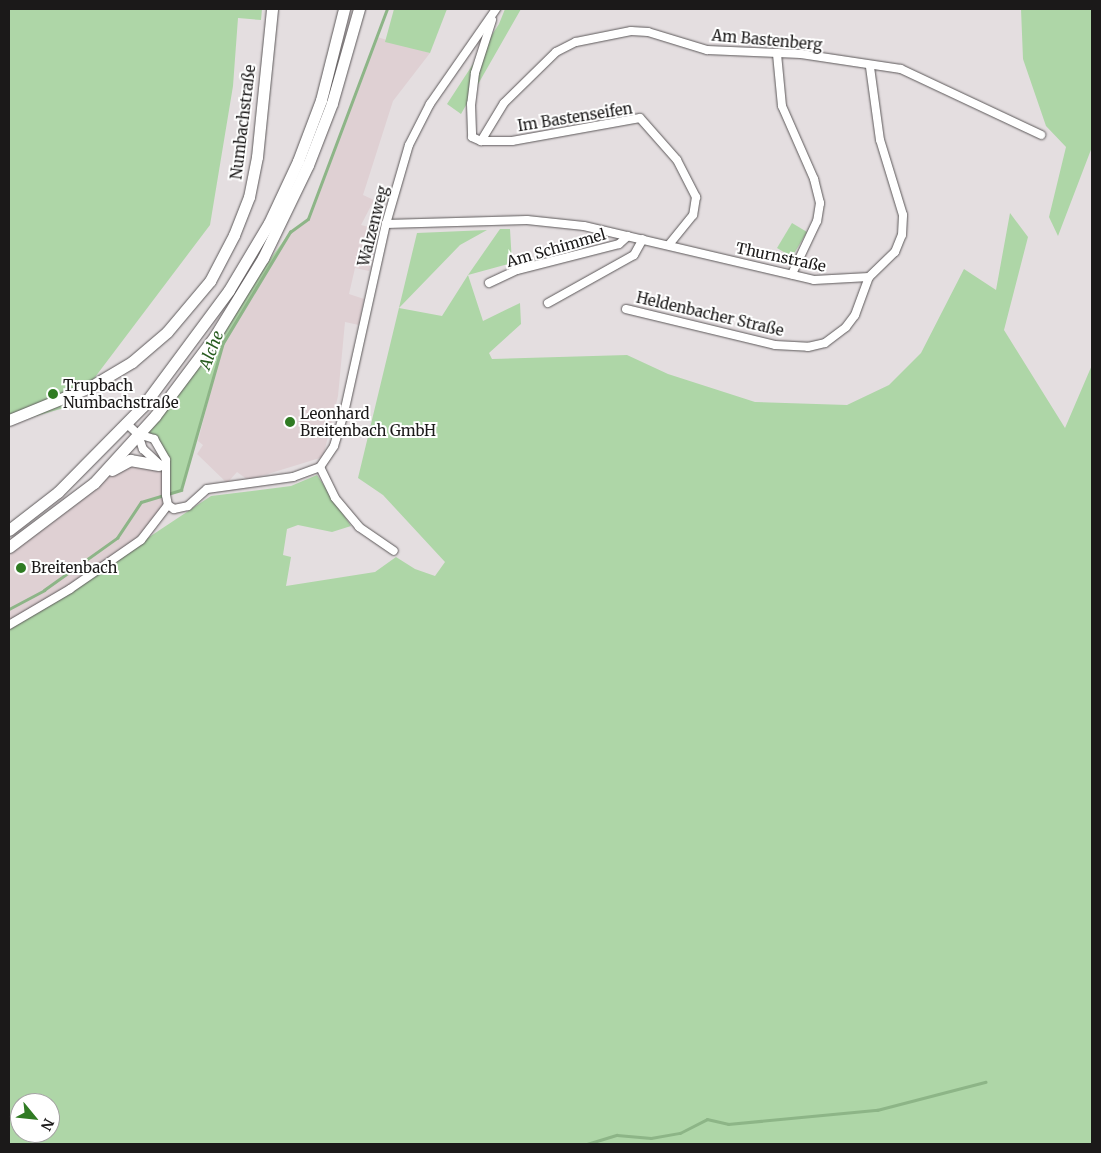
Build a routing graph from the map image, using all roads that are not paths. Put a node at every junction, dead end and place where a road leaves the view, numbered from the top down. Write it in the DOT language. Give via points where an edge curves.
graph roads {
  1 [pos="272,9"];
  2 [pos="344,9"];
  3 [pos="359,9"];
  4 [pos="495,11"];
  5 [pos="776,54"];
  6 [pos="870,67"];
  7 [pos="1041,135"];
  8 [pos="481,142"];
  9 [pos="386,224"];
  10 [pos="628,236"];
  11 [pos="643,239"];
  12 [pos="670,245"];
  13 [pos="792,274"];
  14 [pos="869,277"];
  15 [pos="489,283"];
  16 [pos="548,303"];
  17 [pos="626,309"];
  18 [pos="9,420"];
  19 [pos="126,424"];
  20 [pos="138,434"];
  21 [pos="162,466"];
  22 [pos="320,468"];
  23 [pos="94,483"];
  24 [pos="168,505"];
  25 [pos="9,530"];
  26 [pos="9,547"];
  27 [pos="394,551"];
  28 [pos="9,625"];
  1 -- 18 [label="main road, Numbachstraße" via="257,157 248,197 234,235 210,281 167,332 132,362 90,387"];
  2 -- 19 [label="main road" via="321,100 269,223 229,290"];
  3 -- 20 [label="main road" via="320,135 279,228 215,336"];
  4 -- 8 [label="street" via="475,73 471,104 470,130 472,137"];
  4 -- 9 [label="street, Walzenweg" via="415,129"];
  5 -- 6 [label="street, Am Bastenberg" via="801,54"];
  5 -- 8 [label="street, Am Bastenberg" via="707,50 648,32 631,31 576,42 556,52 513,93"];
  5 -- 13 [label="street" via="782,106 814,179 820,203 817,221"];
  6 -- 7 [label="street, Am Bastenberg" via="887,67 916,74"];
  6 -- 14 [label="street" via="880,140 903,215 902,235 895,252"];
  8 -- 12 [label="street, Im Bastenseifen" via="539,137 640,118 677,160 696,196 693,215"];
  9 -- 10 [label="street, Thurnstraße" via="527,220 584,226"];
  9 -- 22 [label="street, Walzenweg" via="344,413 334,446"];
  10 -- 11 [label="street, Thurnstraße"];
  10 -- 15 [label="street, Am Schimmel" via="619,244 517,270"];
  11 -- 12 [label="street, Thurnstraße"];
  11 -- 16 [label="street" via="634,255"];
  12 -- 13 [label="street, Thurnstraße"];
  13 -- 14 [label="street, Thurnstraße" via="833,282"];
  14 -- 17 [label="street, Heldenbacher Straße" via="855,316 846,328 831,340 808,346 775,345"];
  19 -- 20 [label="street"];
  19 -- 25 [label="main road" via="58,492"];
  20 -- 21 [label="street" via="140,444"];
  20 -- 21 [label="street" via="154,439 166,460"];
  20 -- 23 [label="main road"];
  21 -- 23 [label="main road" via="130,460"];
  21 -- 24 [label="street"];
  22 -- 24 [label="street" via="293,477 207,489 180,509"];
  22 -- 27 [label="street" via="335,498 359,528"];
  23 -- 26 [label="main road"];
  24 -- 28 [label="street" via="141,540"];
}
